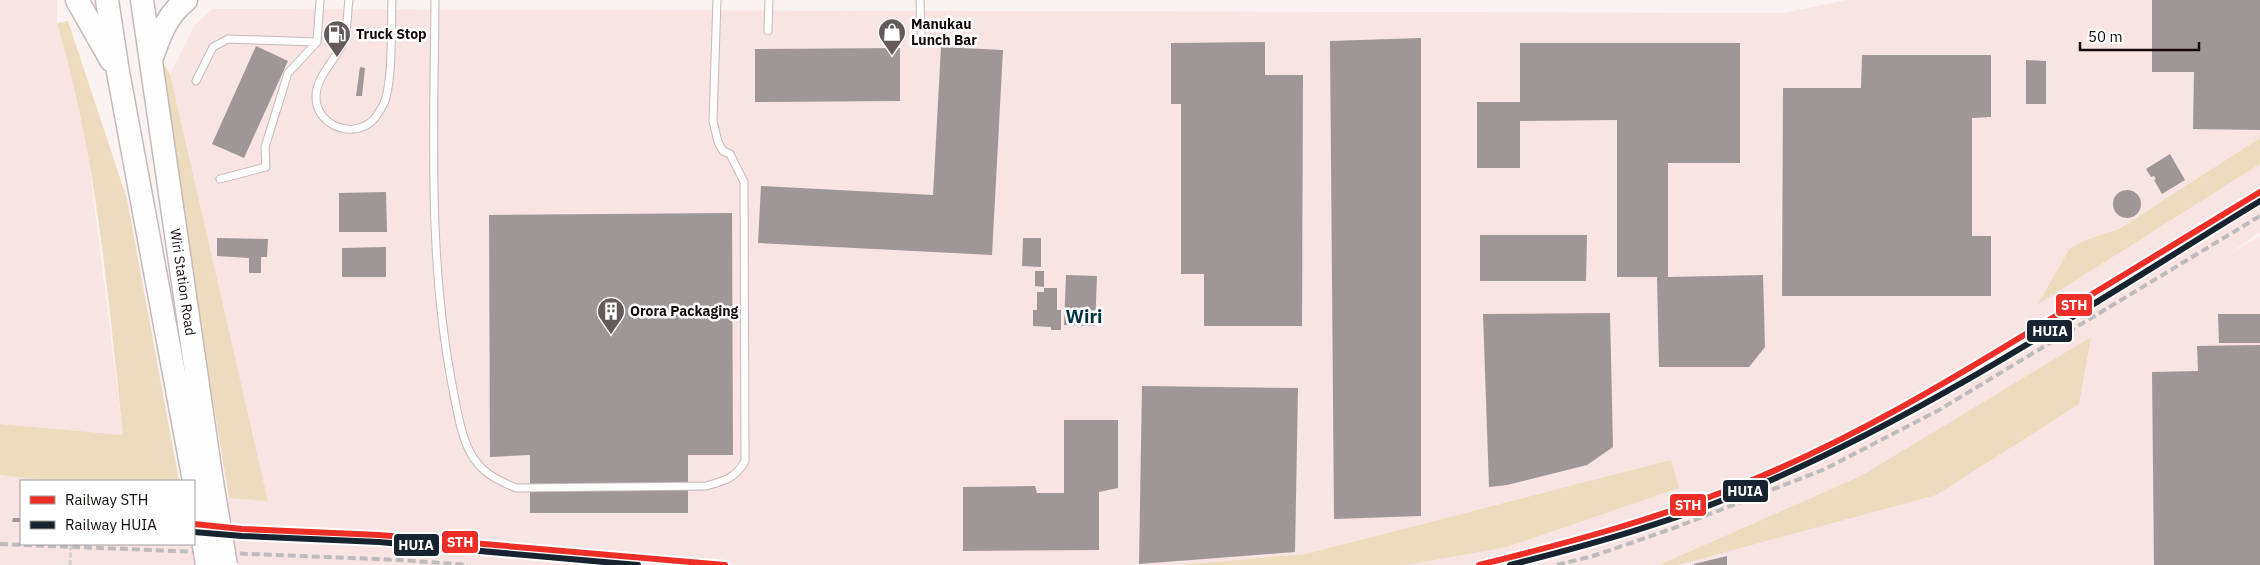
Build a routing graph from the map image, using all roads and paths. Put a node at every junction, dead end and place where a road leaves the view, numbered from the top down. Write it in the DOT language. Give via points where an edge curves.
graph roads {
  1 [pos="76,0"];
  2 [pos="107,0"];
  3 [pos="142,0"];
  4 [pos="186,0"];
  5 [pos="320,0"];
  6 [pos="349,0"];
  7 [pos="392,0"];
  8 [pos="435,0"];
  9 [pos="716,0"];
  10 [pos="769,0"];
  11 [pos="920,0"];
  12 [pos="768,31"];
  13 [pos="921,33"];
  14 [pos="317,42"];
  15 [pos="150,62"];
  16 [pos="118,72"];
  17 [pos="196,81"];
  18 [pos="220,179"];
  19 [pos="198,482"];
  20 [pos="71,545"];
  21 [pos="70,565"];
  22 [pos="207,565"];
  23 [pos="226,565"];
  1 -- 16 [label="main road"];
  2 -- 16 [label="main road, Wiri Station Road"];
  3 -- 15 [label="main road, Wiri Station Road"];
  4 -- 15 [label="main road" via="174,10 164,27"];
  5 -- 14 [label="lane"];
  6 -- 7 [label="lane" via="343,43 316,94 318,112 328,123 354,129 370,123 384,101 388,86"];
  8 -- 9 [label="lane" via="435,218 440,305 448,358 469,452 494,479 516,488 706,486 728,480 745,461 744,182 730,154 723,151 718,142 713,122"];
  10 -- 12 [label="lane"];
  11 -- 13 [label="lane"];
  14 -- 17 [label="lane" via="228,39 213,47"];
  14 -- 18 [label="lane" via="288,73 265,147 266,167"];
  15 -- 19 [label="main road, Wiri Station Road"];
  16 -- 19 [label="main road, Wiri Station Road"];
  19 -- 22 [label="main road, Wiri Station Road, bridge"];
  19 -- 23 [label="main road, Wiri Station Road, bridge"];
  20 -- 21 [label="path, bridge"];
}
